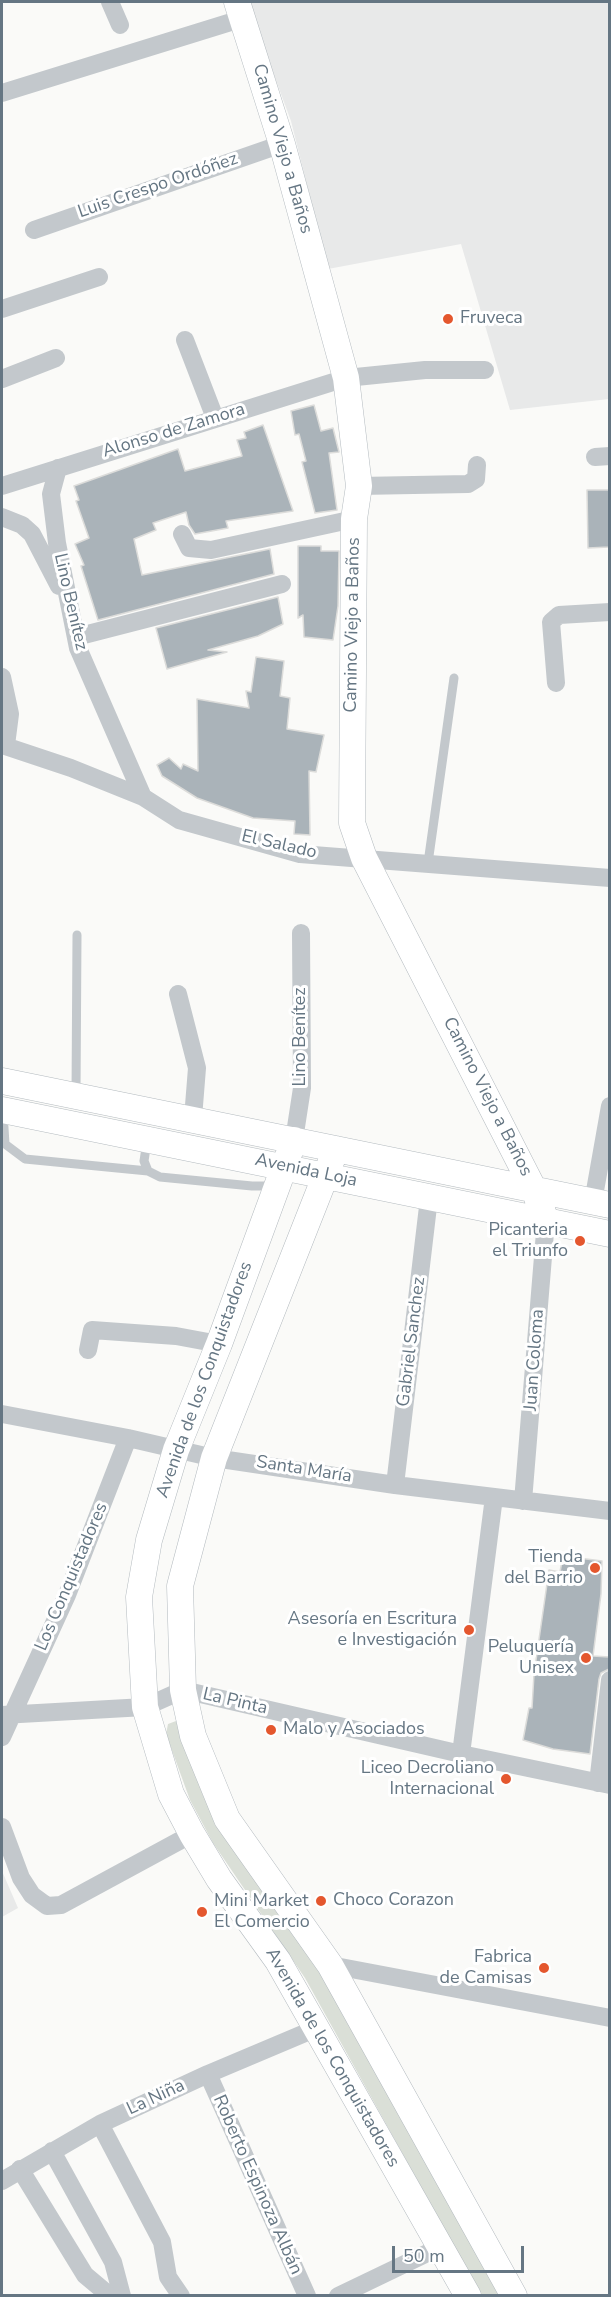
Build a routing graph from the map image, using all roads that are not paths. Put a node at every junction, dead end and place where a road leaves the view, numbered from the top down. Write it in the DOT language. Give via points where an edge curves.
graph roads {
  1 [pos="110,2"];
  2 [pos="240,10"];
  3 [pos="120,25"];
  4 [pos="2,93"];
  5 [pos="282,144"];
  6 [pos="34,230"];
  7 [pos="99,277"];
  8 [pos="2,309"];
  9 [pos="185,340"];
  10 [pos="56,358"];
  11 [pos="485,370"];
  12 [pos="346,378"];
  13 [pos="2,379"];
  14 [pos="215,418"];
  15 [pos="477,465"];
  16 [pos="58,468"];
  17 [pos="2,486"];
  18 [pos="359,486"];
  19 [pos="2,517"];
  20 [pos="354,519"];
  21 [pos="182,534"];
  22 [pos="282,584"];
  23 [pos="67,602"];
  24 [pos="609,612"];
  25 [pos="76,637"];
  26 [pos="2,677"];
  27 [pos="454,678"];
  28 [pos="556,683"];
  29 [pos="4,745"];
  30 [pos="143,797"];
  31 [pos="364,858"];
  32 [pos="428,863"];
  33 [pos="609,878"];
  34 [pos="301,933"];
  35 [pos="77,935"];
  36 [pos="178,994"];
  37 [pos="2,1081"];
  38 [pos="76,1096"];
  39 [pos="609,1106"];
  40 [pos="2,1110"];
  41 [pos="192,1118"];
  42 [pos="147,1139"];
  43 [pos="294,1140"];
  44 [pos="336,1149"];
  45 [pos="148,1172"];
  46 [pos="325,1175"];
  47 [pos="281,1176"];
  48 [pos="534,1190"];
  49 [pos="429,1198"];
  50 [pos="601,1203"];
  51 [pos="546,1220"];
  52 [pos="609,1234"];
  53 [pos="219,1344"];
  54 [pos="88,1350"];
  55 [pos="2,1414"];
  56 [pos="128,1438"];
  57 [pos="176,1450"];
  58 [pos="214,1458"];
  59 [pos="395,1485"];
  60 [pos="494,1497"];
  61 [pos="523,1501"];
  62 [pos="609,1511"];
  63 [pos="609,1680"];
  64 [pos="183,1690"];
  65 [pos="145,1707"];
  66 [pos="7,1715"];
  67 [pos="2,1737"];
  68 [pos="461,1754"];
  69 [pos="604,1784"];
  70 [pos="2,1827"];
  71 [pos="192,1834"];
  72 [pos="330,1965"];
  73 [pos="609,2018"];
  74 [pos="317,2028"];
  75 [pos="208,2074"];
  76 [pos="100,2124"];
  77 [pos="52,2151"];
  78 [pos="20,2169"];
  79 [pos="2,2181"];
  80 [pos="440,2247"];
  81 [pos="110,2295"];
  82 [pos="122,2295"];
  83 [pos="181,2295"];
  84 [pos="307,2295"];
  85 [pos="338,2295"];
  86 [pos="468,2295"];
  87 [pos="514,2295"];
  1 -- 3 [label="street"];
  2 -- 4 [label="street"];
  2 -- 5 [label="main road, Camino Viejo a Baños"];
  5 -- 6 [label="street, Luis Crespo Ordóñez"];
  5 -- 12 [label="main road, Camino Viejo a Baños"];
  7 -- 8 [label="street"];
  9 -- 14 [label="street"];
  10 -- 13 [label="street"];
  11 -- 12 [label="street, Alonso de Zamora" via="425,370"];
  12 -- 14 [label="street, Alonso de Zamora"];
  12 -- 18 [label="main road, Camino Viejo a Baños"];
  14 -- 16 [label="street, Alonso de Zamora"];
  15 -- 18 [label="street" via="476,479 468,484"];
  16 -- 17 [label="street, Alonso de Zamora"];
  16 -- 23 [label="street, Lino Benítez" via="51,494"];
  18 -- 20 [label="main road, Camino Viejo a Baños"];
  19 -- 23 [label="street" via="32,534"];
  20 -- 21 [label="street" via="211,550 189,548"];
  20 -- 31 [label="main road, Camino Viejo a Baños" via="352,823"];
  22 -- 25 [label="street"];
  23 -- 25 [label="street, Lino Benítez"];
  24 -- 28 [label="street" via="559,615 551,622"];
  25 -- 30 [label="street, Lino Benítez"];
  26 -- 29 [label="street" via="10,714"];
  27 -- 32 [label="lane"];
  29 -- 30 [label="street, El Salado"];
  30 -- 31 [label="street, El Salado" via="179,820 289,851"];
  31 -- 32 [label="street, El Salado"];
  31 -- 48 [label="main road, Camino Viejo a Baños"];
  32 -- 33 [label="street, El Salado"];
  34 -- 43 [label="street, Lino Benítez" via="302,1088"];
  35 -- 38 [label="lane"];
  36 -- 41 [label="street" via="197,1068"];
  37 -- 38 [label="main road, Avenida Loja"];
  38 -- 41 [label="main road, Avenida Loja"];
  39 -- 50 [label="street"];
  40 -- 42 [label="main road, Avenida Loja"];
  40 -- 45 [label="lane" via="5,1144 25,1159"];
  41 -- 43 [label="main road, Avenida Loja"];
  42 -- 45 [label="lane" via="144,1161"];
  42 -- 47 [label="main road, Avenida Loja"];
  43 -- 44 [label="main road, Avenida Loja"];
  43 -- 47 [label="main road, Avenida de los Conquistadores"];
  44 -- 46 [label="main road, Avenida de los Conquistadores"];
  44 -- 48 [label="main road, Avenida Loja"];
  45 -- 47 [label="lane" via="160,1177 252,1186"];
  46 -- 47 [label="main road, Avenida Loja"];
  46 -- 49 [label="main road, Avenida Loja"];
  46 -- 58 [label="main road, Avenida de los Conquistadores"];
  47 -- 53 [label="main road, Avenida de los Conquistadores"];
  48 -- 50 [label="main road, Avenida Loja"];
  48 -- 51 [label="main road, Camino Viejo a Baños"];
  49 -- 51 [label="main road, Avenida Loja"];
  49 -- 59 [label="street, Gabriel Sanchez"];
  51 -- 52 [label="main road, Avenida Loja"];
  51 -- 61 [label="street, Juan Coloma"];
  53 -- 54 [label="street" via="176,1336 92,1330"];
  53 -- 57 [label="main road, Avenida de los Conquistadores"];
  55 -- 56 [label="street, Santa María"];
  56 -- 57 [label="street, Santa María"];
  56 -- 66 [label="street, Los Conquistadores" via="67,1595"];
  57 -- 58 [label="street, Santa María"];
  57 -- 65 [label="main road, Avenida de los Conquistadores" via="149,1540 140,1597"];
  58 -- 59 [label="street, Santa María"];
  58 -- 64 [label="main road, Avenida de los Conquistadores" via="180,1586"];
  59 -- 60 [label="street, Santa María"];
  60 -- 61 [label="street, Santa María"];
  60 -- 68 [label="street"];
  61 -- 62 [label="street, Santa María"];
  63 -- 69 [label="street"];
  64 -- 65 [label="street, La Pinta"];
  64 -- 68 [label="street, La Pinta"];
  64 -- 72 [label="main road, Avenida de los Conquistadores" via="193,1736 227,1819"];
  65 -- 66 [label="street, La Pinta"];
  65 -- 71 [label="main road, Avenida de los Conquistadores" via="171,1794"];
  66 -- 67 [label="street, Los Conquistadores"];
  68 -- 69 [label="street, La Pinta"];
  70 -- 71 [label="street" via="21,1878 32,1895 47,1906 61,1905"];
  71 -- 74 [label="main road, Avenida de los Conquistadores" via="278,1961"];
  72 -- 73 [label="street"];
  72 -- 87 [label="main road, Avenida de los Conquistadores"];
  74 -- 75 [label="street, La Niña"];
  74 -- 80 [label="main road, Avenida de los Conquistadores"];
  75 -- 76 [label="street, La Niña"];
  75 -- 84 [label="street, Roberto Espinoza Albán"];
  76 -- 77 [label="street, La Niña"];
  76 -- 83 [label="street" via="162,2242 168,2277"];
  77 -- 78 [label="street, La Niña"];
  77 -- 82 [label="street" via="113,2262"];
  78 -- 79 [label="street, La Niña"];
  78 -- 81 [label="street" via="85,2275"];
  80 -- 85 [label="street"];
  80 -- 86 [label="main road, Avenida de los Conquistadores"];
}
